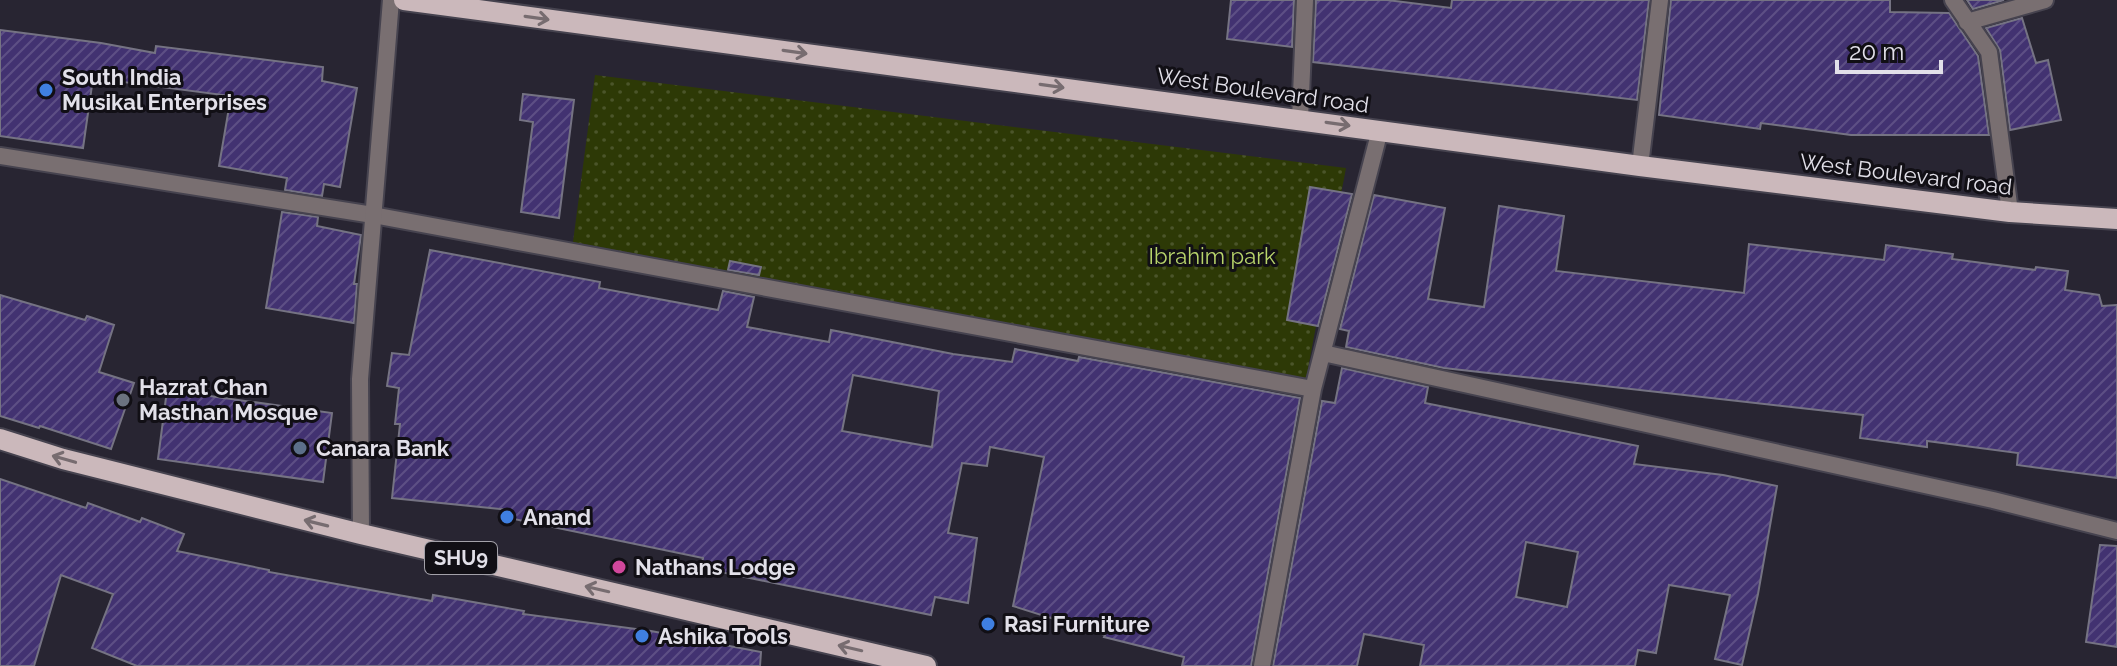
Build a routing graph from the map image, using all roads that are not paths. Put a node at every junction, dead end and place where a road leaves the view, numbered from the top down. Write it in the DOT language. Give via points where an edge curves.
graph roads {
  1 [pos="391,0"];
  2 [pos="404,0"];
  3 [pos="1305,0"];
  4 [pos="1660,0"];
  5 [pos="1953,0"];
  6 [pos="2045,0"];
  7 [pos="1967,22"];
  8 [pos="1300,119"];
  9 [pos="1380,130"];
  10 [pos="0,156"];
  11 [pos="1640,166"];
  12 [pos="2010,212"];
  13 [pos="373,215"];
  14 [pos="2117,219"];
  15 [pos="1323,353"];
  16 [pos="1313,389"];
  17 [pos="0,439"];
  18 [pos="2117,531"];
  19 [pos="361,534"];
  20 [pos="913,665"];
  21 [pos="1262,666"];
  1 -- 13 [label="street"];
  2 -- 8 [label="main road, West Boulevard road, one-way"];
  3 -- 8 [label="street"];
  4 -- 11 [label="street"];
  5 -- 7 [label="street"];
  6 -- 7 [label="street"];
  7 -- 12 [label="street" via="1989,52"];
  8 -- 9 [label="main road, West Boulevard road, one-way"];
  9 -- 11 [label="main road, West Boulevard road"];
  9 -- 15 [label="street"];
  10 -- 13 [label="street"];
  11 -- 12 [label="main road, West Boulevard road"];
  12 -- 14 [label="main road, West Boulevard road"];
  13 -- 16 [label="street"];
  13 -- 19 [label="street" via="360,379"];
  15 -- 16 [label="street"];
  15 -- 18 [label="street"];
  16 -- 21 [label="street"];
  19 -- 17 [label="main road, SHU9, one-way"];
  20 -- 19 [label="main road, SHU9, one-way"];
}
